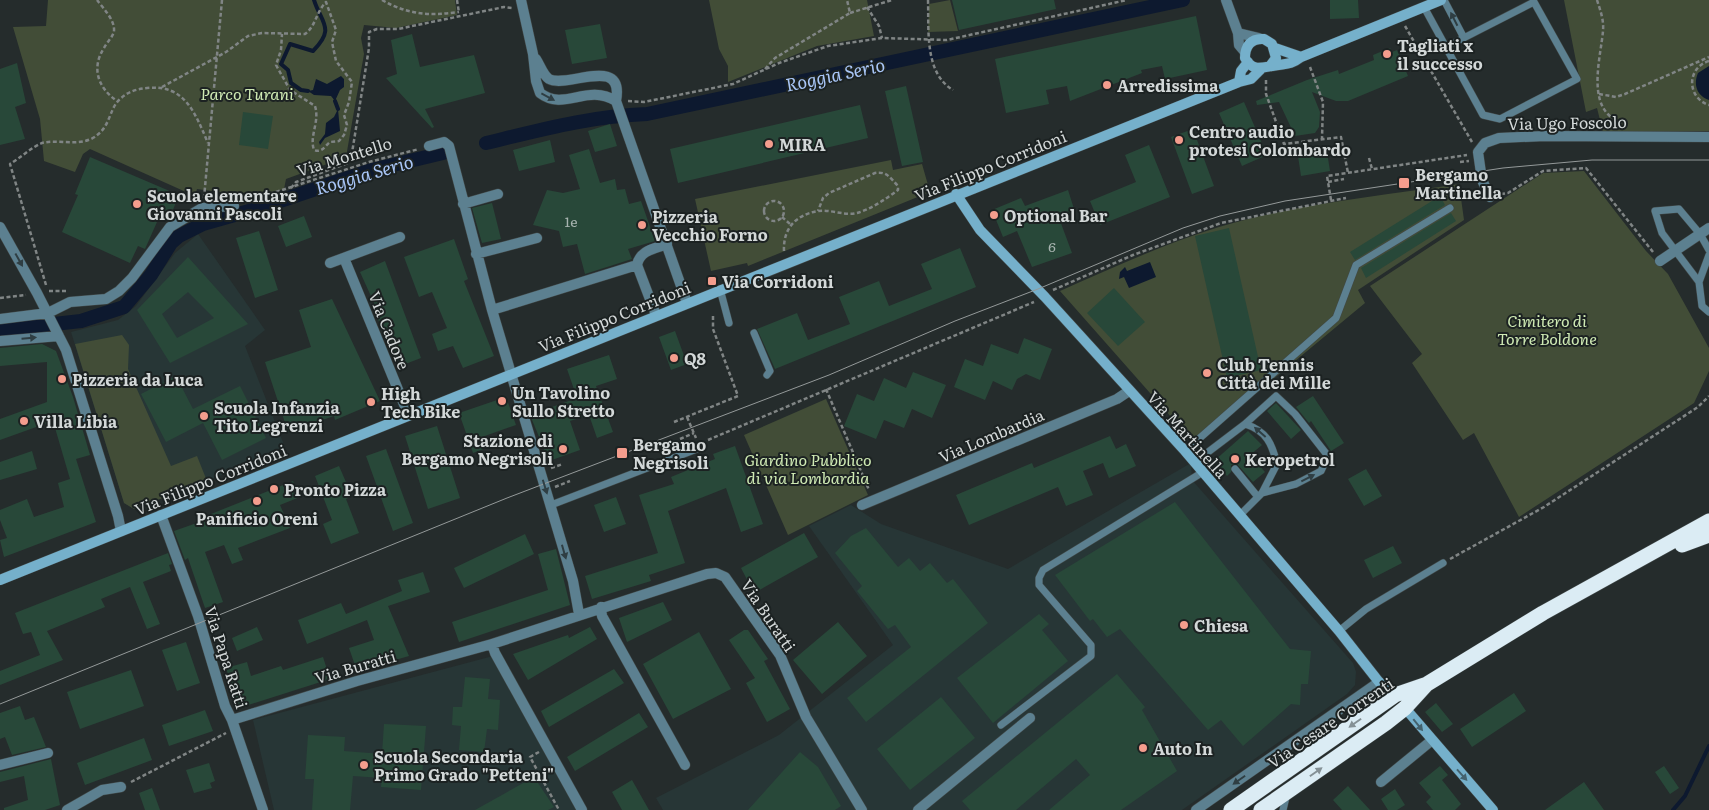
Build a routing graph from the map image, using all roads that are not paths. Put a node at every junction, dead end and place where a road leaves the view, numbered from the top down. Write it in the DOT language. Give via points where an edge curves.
graph roads {
  1 [pos="521,0"];
  2 [pos="1226,0"];
  3 [pos="1439,0"];
  4 [pos="1424,7"];
  5 [pos="1238,33"];
  6 [pos="1258,38"];
  7 [pos="1464,38"];
  8 [pos="1446,47"];
  9 [pos="1275,48"];
  10 [pos="533,54"];
  11 [pos="1246,57"];
  12 [pos="1302,57"];
  13 [pos="1266,68"];
  14 [pos="1240,82"];
  15 [pos="618,106"];
  16 [pos="1709,137"];
  17 [pos="429,146"];
  18 [pos="498,194"];
  19 [pos="956,194"];
  20 [pos="1490,197"];
  21 [pos="464,204"];
  22 [pos="234,206"];
  23 [pos="1450,208"];
  24 [pos="0,227"];
  25 [pos="1709,228"];
  26 [pos="1700,234"];
  27 [pos="400,237"];
  28 [pos="537,238"];
  29 [pos="667,244"];
  30 [pos="1709,250"];
  31 [pos="1676,251"];
  32 [pos="476,254"];
  33 [pos="1709,255"];
  34 [pos="344,258"];
  35 [pos="1660,261"];
  36 [pos="330,262"];
  37 [pos="637,265"];
  38 [pos="1699,282"];
  39 [pos="720,289"];
  40 [pos="687,303"];
  41 [pos="492,310"];
  42 [pos="1709,312"];
  43 [pos="48,313"];
  44 [pos="656,315"];
  45 [pos="0,319"];
  46 [pos="729,323"];
  47 [pos="57,333"];
  48 [pos="754,333"];
  49 [pos="0,341"];
  50 [pos="512,373"];
  51 [pos="767,376"];
  52 [pos="1129,391"];
  53 [pos="408,414"];
  54 [pos="1245,424"];
  55 [pos="701,445"];
  56 [pos="1217,446"];
  57 [pos="1185,451"];
  58 [pos="1222,453"];
  59 [pos="1195,462"];
  60 [pos="1235,469"];
  61 [pos="1204,472"];
  62 [pos="1260,495"];
  63 [pos="551,505"];
  64 [pos="862,505"];
  65 [pos="161,515"];
  66 [pos="1240,515"];
  67 [pos="1709,521"];
  68 [pos="121,531"];
  69 [pos="1709,535"];
  70 [pos="1442,563"];
  71 [pos="0,580"];
  72 [pos="601,607"];
  73 [pos="1544,613"];
  74 [pos="579,614"];
  75 [pos="1339,630"];
  76 [pos="492,644"];
  77 [pos="1379,682"];
  78 [pos="1427,684"];
  79 [pos="1395,696"];
  80 [pos="1405,708"];
  81 [pos="1030,718"];
  82 [pos="234,724"];
  83 [pos="1001,725"];
  84 [pos="1431,741"];
  85 [pos="48,753"];
  86 [pos="0,765"];
  87 [pos="685,765"];
  88 [pos="1381,782"];
  89 [pos="121,787"];
  90 [pos="1288,791"];
  91 [pos="67,810"];
  92 [pos="263,810"];
  93 [pos="582,810"];
  94 [pos="862,810"];
  95 [pos="918,810"];
  96 [pos="1196,810"];
  97 [pos="1231,810"];
  98 [pos="1262,810"];
  99 [pos="1283,810"];
  100 [pos="1493,810"];
  1 -- 10 [label="street"];
  2 -- 5 [label="street"];
  3 -- 4 [label="street, Via Filippo Corridoni"];
  7 -- 3 [label="lane, one-way"];
  4 -- 8 [label="lane"];
  4 -- 12 [label="street, Via Filippo Corridoni"];
  5 -- 6 [label="street"];
  5 -- 11 [label="street" via="1239,45"];
  6 -- 9 [label="street" via="1268,40"];
  6 -- 11 [label="street" via="1250,43"];
  7 -- 8 [label="lane"];
  7 -- 8 [label="lane" via="1534,2 1577,79 1500,119 1491,118 1483,115"];
  9 -- 12 [label="street"];
  9 -- 13 [label="street" via="1276,58"];
  10 -- 15 [label="street" via="545,76 554,81 597,74 610,79 616,88"];
  10 -- 15 [label="street, one-way" via="538,90 548,99 555,101 598,94"];
  11 -- 13 [label="street"];
  11 -- 14 [label="street"];
  12 -- 13 [label="street, Via Filippo Corridoni" via="1290,65"];
  13 -- 14 [label="street, Via Filippo Corridoni" via="1251,80"];
  14 -- 19 [label="street, Via Filippo Corridoni"];
  15 -- 29 [label="street"];
  16 -- 20 [label="street, Via Ugo Foscolo" via="1499,138 1485,143 1478,152 1482,180"];
  17 -- 21 [label="street" via="444,142 449,146"];
  18 -- 21 [label="street"];
  19 -- 39 [label="street, Via Filippo Corridoni"];
  19 -- 52 [label="street, Via Martinella" via="980,230"];
  21 -- 32 [label="street"];
  22 -- 43 [label="street" via="202,208 170,227 119,292 106,299 70,302"];
  23 -- 57 [label="lane" via="1356,265 1336,318"];
  24 -- 43 [label="street, one-way"];
  25 -- 26 [label="street"];
  26 -- 30 [label="lane"];
  26 -- 31 [label="street"];
  26 -- 31 [label="lane" via="1679,209 1655,211 1662,233"];
  27 -- 34 [label="street"];
  28 -- 32 [label="street"];
  29 -- 37 [label="street" via="644,252 638,257"];
  29 -- 40 [label="street"];
  31 -- 35 [label="street"];
  31 -- 38 [label="lane"];
  32 -- 41 [label="street"];
  33 -- 38 [label="lane"];
  34 -- 36 [label="street"];
  34 -- 53 [label="street, Via Cadore"];
  37 -- 41 [label="street"];
  37 -- 44 [label="street"];
  38 -- 42 [label="lane" via="1702,306"];
  39 -- 40 [label="street, Via Filippo Corridoni"];
  39 -- 46 [label="lane"];
  40 -- 44 [label="street, Via Filippo Corridoni"];
  41 -- 50 [label="street"];
  43 -- 45 [label="street"];
  43 -- 47 [label="street"];
  44 -- 50 [label="street, Via Filippo Corridoni"];
  49 -- 47 [label="street, one-way"];
  47 -- 68 [label="street" via="66,350"];
  48 -- 51 [label="lane" via="769,367"];
  50 -- 53 [label="street, Via Filippo Corridoni"];
  50 -- 63 [label="street, one-way"];
  52 -- 57 [label="street, Via Martinella"];
  52 -- 64 [label="street, Via Lombardia" via="1117,399"];
  53 -- 65 [label="street, Via Filippo Corridoni"];
  54 -- 56 [label="lane"];
  62 -- 54 [label="lane, one-way" via="1277,464 1272,443 1255,427"];
  62 -- 54 [label="lane, one-way" via="1296,484 1321,471 1328,456 1295,414 1276,396"];
  55 -- 63 [label="lane"];
  56 -- 58 [label="lane"];
  56 -- 59 [label="lane"];
  57 -- 59 [label="street, Via Martinella"];
  59 -- 61 [label="street, Via Martinella"];
  60 -- 62 [label="lane"];
  61 -- 66 [label="street, Via Martinella"];
  61 -- 83 [label="lane" via="1043,570 1039,585 1091,645 1091,656"];
  62 -- 66 [label="lane"];
  63 -- 74 [label="street, one-way"];
  65 -- 68 [label="street, Via Filippo Corridoni"];
  65 -- 82 [label="street, Via Papa Ratti" via="202,628 225,706"];
  66 -- 75 [label="street, Via Martinella"];
  67 -- 73 [label="highway"];
  68 -- 71 [label="street, Via Filippo Corridoni"];
  69 -- 73 [label="highway"];
  70 -- 75 [label="lane" via="1366,609"];
  72 -- 74 [label="street, Via Buratti"];
  72 -- 87 [label="street" via="602,616"];
  72 -- 94 [label="street, Via Buratti" via="707,574 725,577 780,655 806,717"];
  73 -- 78 [label="highway"];
  74 -- 76 [label="street, Via Buratti"];
  75 -- 77 [label="street, Via Martinella"];
  76 -- 82 [label="street, Via Buratti" via="348,684"];
  76 -- 93 [label="street"];
  77 -- 79 [label="street, Via Martinella"];
  77 -- 96 [label="street, Via Cesare Correnti, one-way"];
  78 -- 79 [label="highway, Via Cesare Correnti"];
  78 -- 80 [label="highway, Via Cesare Correnti"];
  79 -- 97 [label="highway, Via Cesare Correnti, one-way"];
  80 -- 84 [label="street, one-way"];
  90 -- 80 [label="highway, Via Cesare Correnti, one-way"];
  81 -- 95 [label="street"];
  82 -- 92 [label="street, Via Papa Ratti"];
  84 -- 88 [label="street"];
  84 -- 100 [label="street, one-way"];
  85 -- 86 [label="street"];
  89 -- 91 [label="street" via="102,790"];
  90 -- 98 [label="highway, Via Cesare Correnti"];
  90 -- 99 [label="lane"];
}
